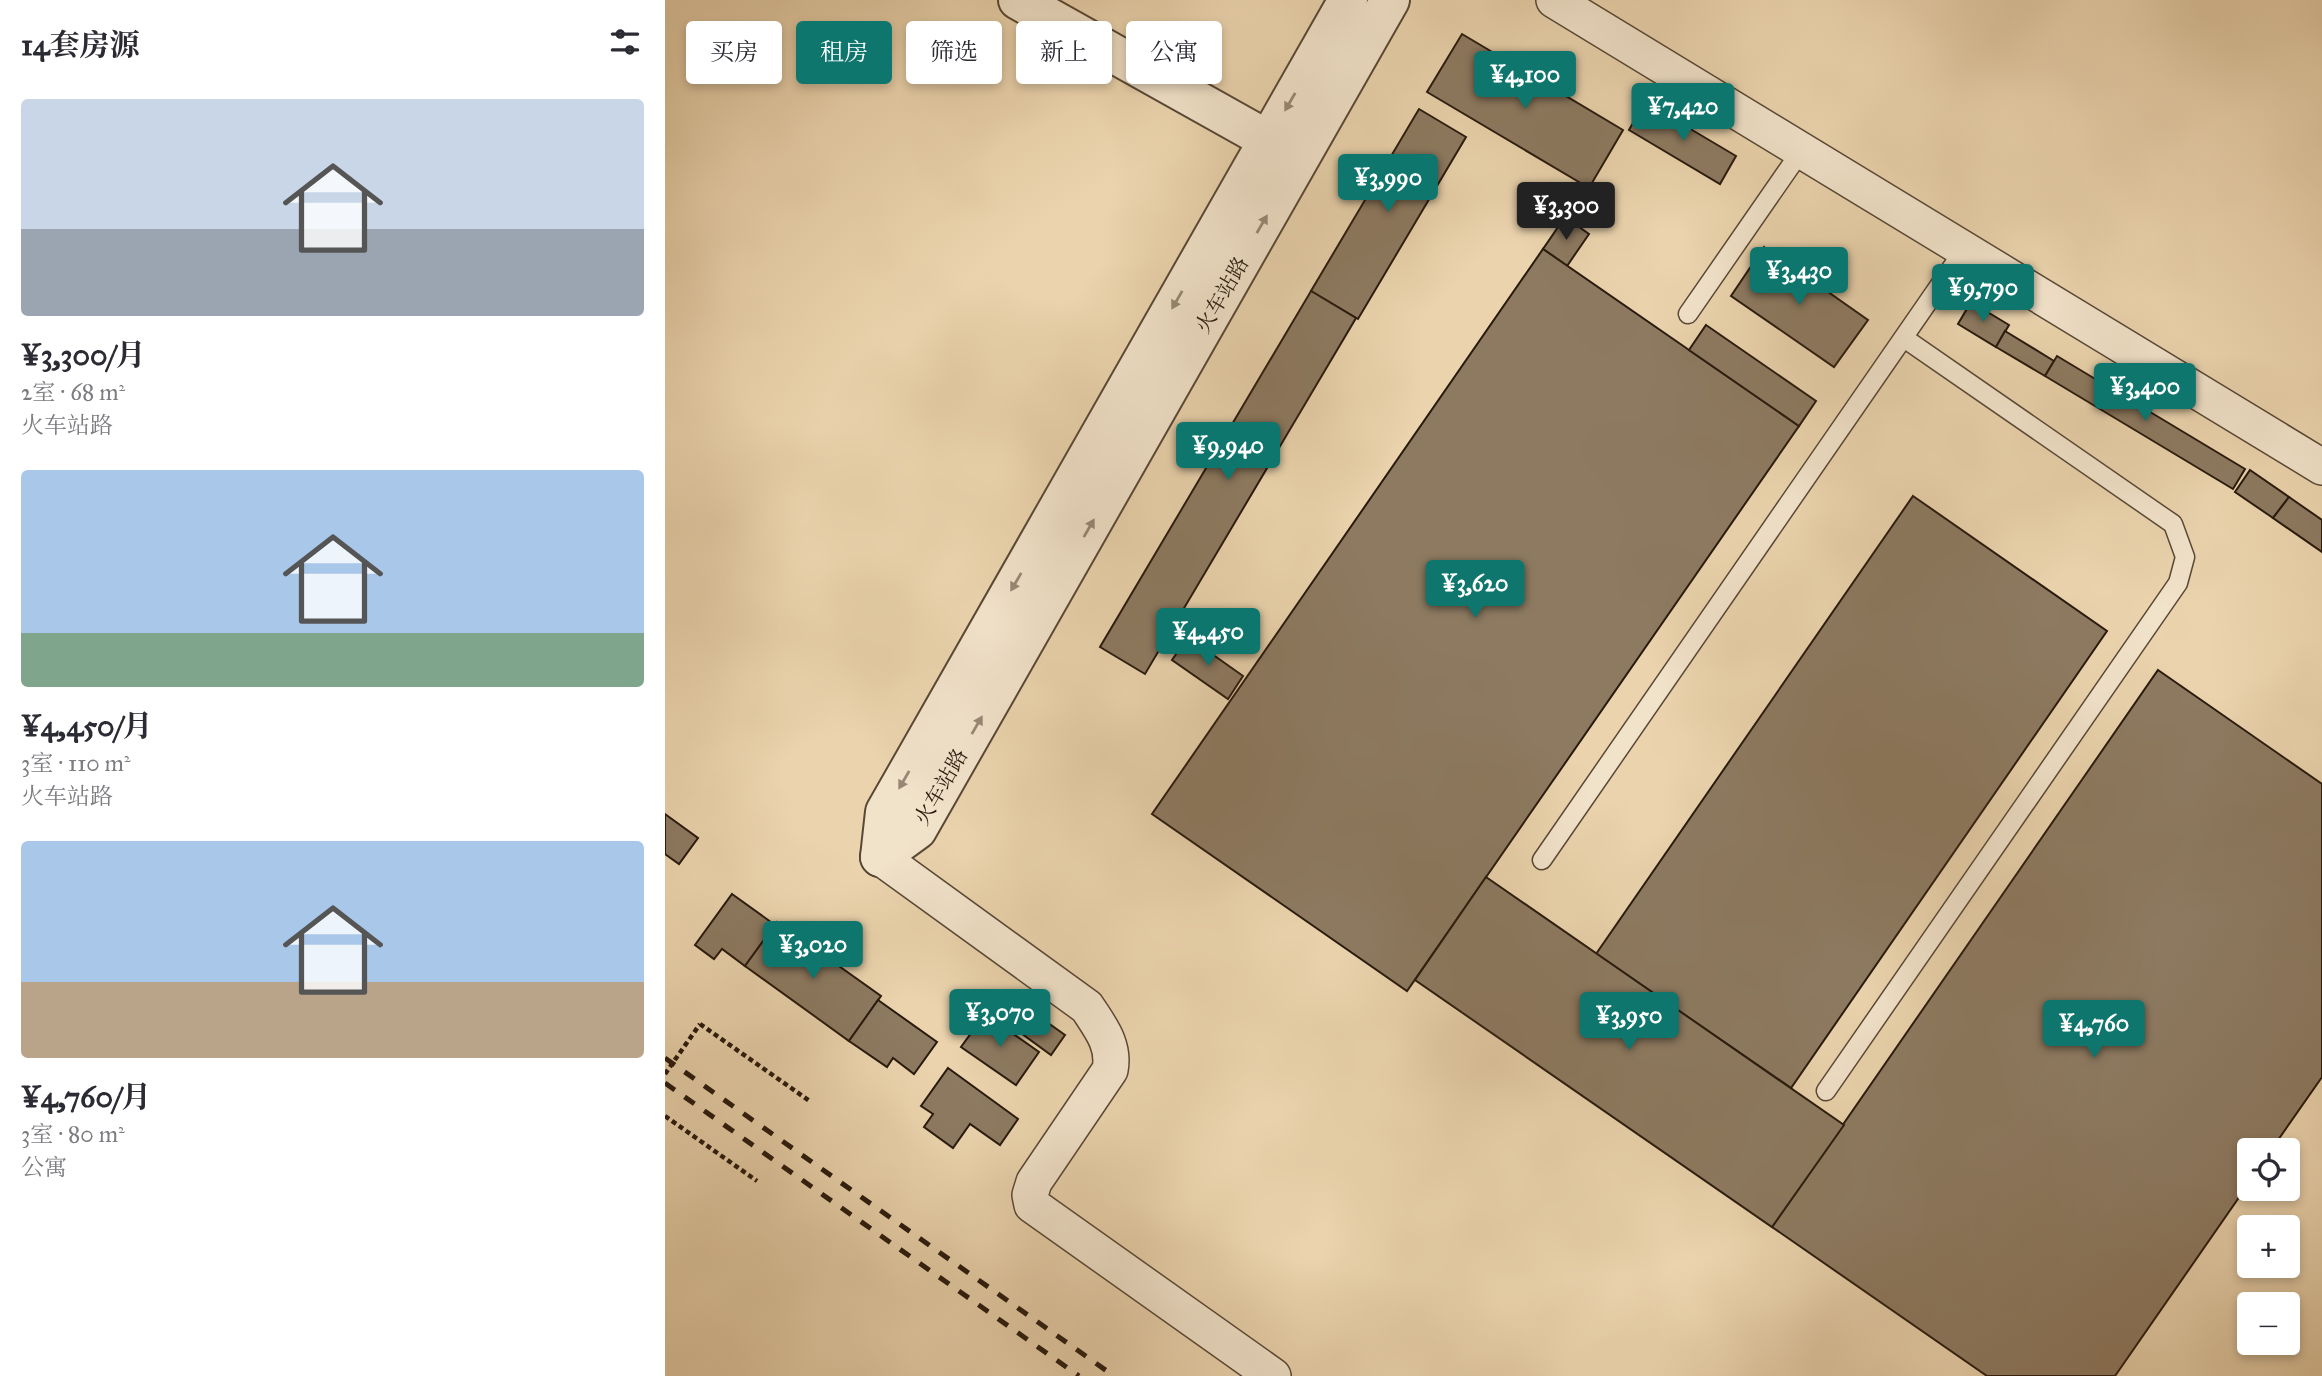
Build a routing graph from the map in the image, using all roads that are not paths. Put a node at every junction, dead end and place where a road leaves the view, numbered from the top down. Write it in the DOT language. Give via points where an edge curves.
graph roads {
  1 [pos="1019,0"];
  2 [pos="1348,0"];
  3 [pos="1390,0"];
  4 [pos="1554,0"];
  5 [pos="1268,140"];
  6 [pos="1801,151"];
  7 [pos="1964,250"];
  8 [pos="1688,314"];
  9 [pos="1904,338"];
  10 [pos="2322,467"];
  11 [pos="880,857"];
  12 [pos="1542,860"];
  13 [pos="1826,1091"];
  14 [pos="1273,1376"];
  1 -- 5 [label="street"];
  2 -- 5 [label="street, 火车站路, one-way"];
  11 -- 3 [label="street, 火车站路, one-way" via="917,830"];
  4 -- 6 [label="street"];
  5 -- 11 [label="street, 火车站路, one-way" via="885,812"];
  6 -- 7 [label="street"];
  6 -- 8 [label="lane"];
  7 -- 9 [label="lane"];
  7 -- 10 [label="street"];
  9 -- 12 [label="lane"];
  9 -- 13 [label="lane" via="2173,524 2185,557 2178,583"];
  11 -- 14 [label="street" via="1087,1007 1107,1038 1113,1058 1110,1070 1034,1182 1032,1205"];
}
